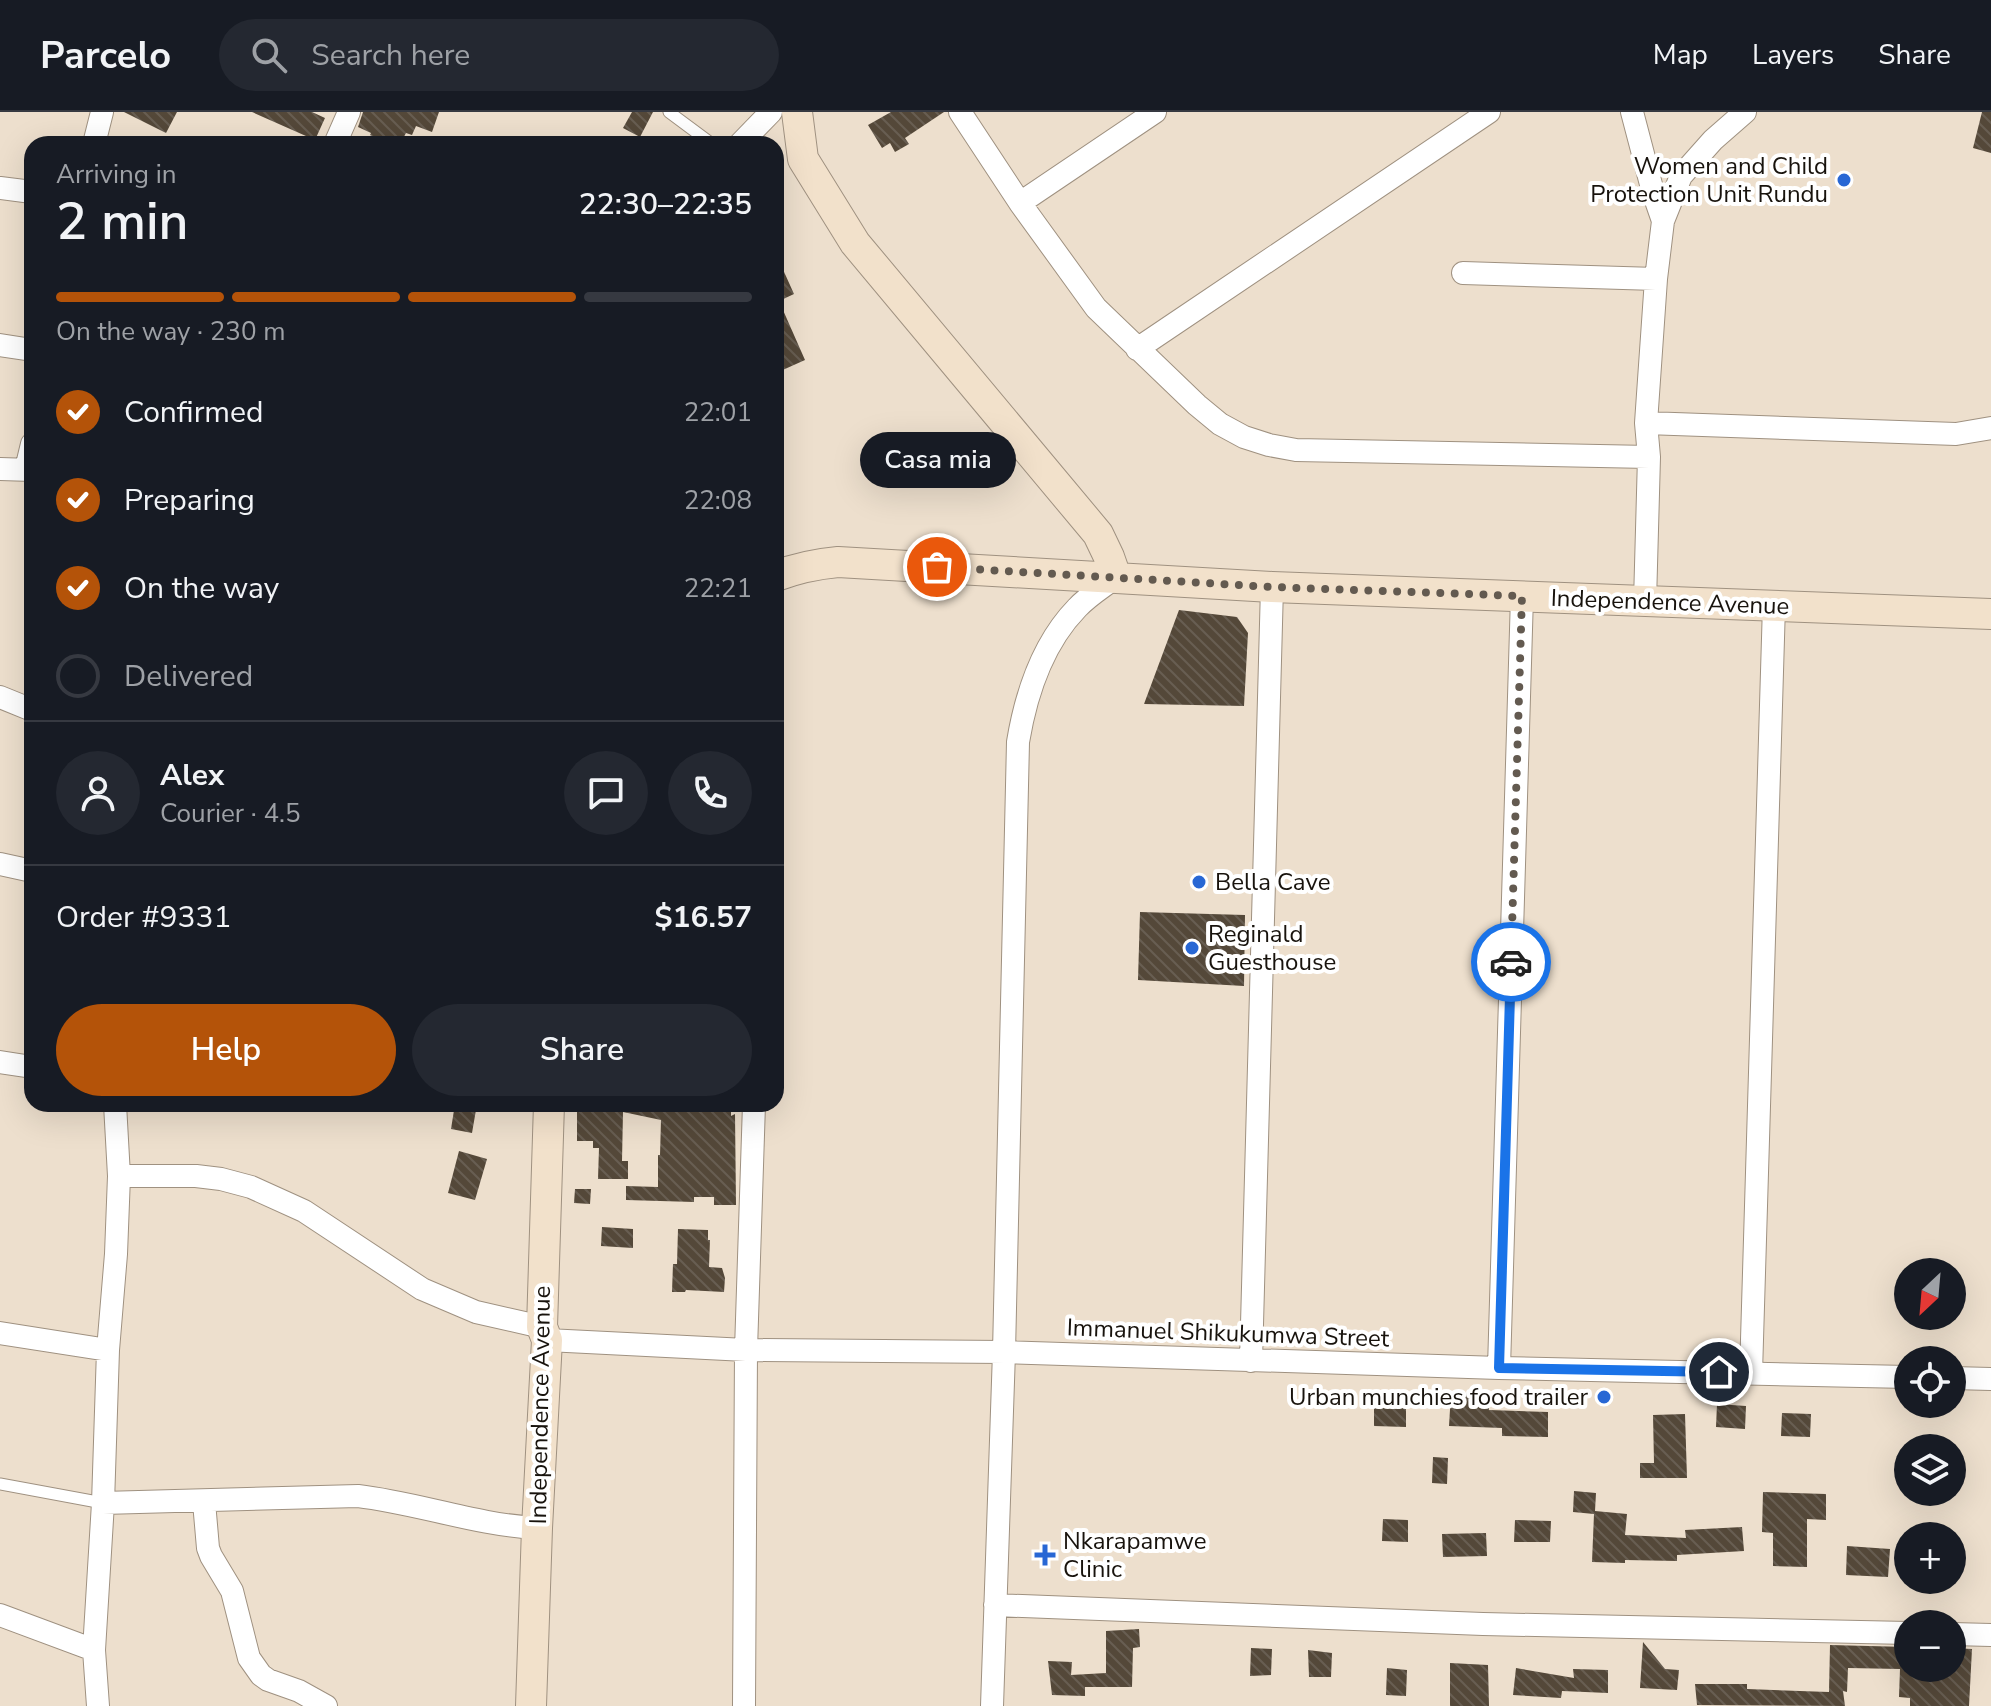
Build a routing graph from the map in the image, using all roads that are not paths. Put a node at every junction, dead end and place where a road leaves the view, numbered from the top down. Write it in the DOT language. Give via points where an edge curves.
graph roads {
  1 [pos="102,112"];
  2 [pos="349,112"];
  3 [pos="669,112"];
  4 [pos="771,112"];
  5 [pos="797,112"];
  6 [pos="960,112"];
  7 [pos="1155,112"];
  8 [pos="1489,112"];
  9 [pos="1632,112"];
  10 [pos="1745,112"];
  11 [pos="96,136"];
  12 [pos="338,136"];
  13 [pos="701,136"];
  14 [pos="748,136"];
  15 [pos="0,188"];
  16 [pos="24,191"];
  17 [pos="1020,203"];
  18 [pos="1663,221"];
  19 [pos="1463,273"];
  20 [pos="1656,279"];
  21 [pos="0,345"];
  22 [pos="24,349"];
  23 [pos="1137,349"];
  24 [pos="1646,423"];
  25 [pos="1991,428"];
  26 [pos="1649,457"];
  27 [pos="0,469"];
  28 [pos="24,470"];
  29 [pos="784,573"];
  30 [pos="1116,577"];
  31 [pos="1272,587"];
  32 [pos="1522,596"];
  33 [pos="1645,602"];
  34 [pos="1774,605"];
  35 [pos="1991,614"];
  36 [pos="0,697"];
  37 [pos="24,707"];
  38 [pos="0,864"];
  39 [pos="24,869"];
  40 [pos="0,1062"];
  41 [pos="24,1066"];
  42 [pos="115,1112"];
  43 [pos="549,1112"];
  44 [pos="754,1112"];
  45 [pos="119,1176"];
  46 [pos="0,1333"];
  47 [pos="545,1333"];
  48 [pos="108,1350"];
  49 [pos="746,1350"];
  50 [pos="1004,1352"];
  51 [pos="1251,1361"];
  52 [pos="1499,1368"];
  53 [pos="1751,1373"];
  54 [pos="1894,1377"];
  55 [pos="1966,1378"];
  56 [pos="1991,1379"];
  57 [pos="0,1484"];
  58 [pos="204,1502"];
  59 [pos="103,1503"];
  60 [pos="537,1528"];
  61 [pos="995,1605"];
  62 [pos="0,1615"];
  63 [pos="1894,1633"];
  64 [pos="1966,1634"];
  65 [pos="1991,1635"];
  66 [pos="94,1650"];
  67 [pos="98,1706"];
  68 [pos="326,1706"];
  69 [pos="531,1706"];
  70 [pos="744,1706"];
  71 [pos="992,1706"];
  1 -- 11 [label="street"];
  2 -- 12 [label="street"];
  3 -- 13 [label="lane"];
  4 -- 14 [label="street"];
  5 -- 30 [label="street" via="803,159 855,243 1098,534"];
  6 -- 17 [label="street"];
  7 -- 17 [label="street"];
  8 -- 23 [label="street"];
  9 -- 18 [label="street"];
  10 -- 18 [label="street" via="1681,176"];
  15 -- 16 [label="street"];
  17 -- 23 [label="street" via="1096,308"];
  18 -- 20 [label="street"];
  19 -- 20 [label="street"];
  20 -- 24 [label="street"];
  21 -- 22 [label="street"];
  23 -- 26 [label="street" via="1220,424 1269,445 1296,450"];
  24 -- 25 [label="street" via="1956,434"];
  24 -- 26 [label="street"];
  26 -- 33 [label="street"];
  27 -- 28 [label="street"];
  29 -- 30 [label="street, Independence Avenue" via="838,562"];
  30 -- 31 [label="street, Independence Avenue"];
  30 -- 50 [label="street" via="1077,607 1048,649 1029,694 1018,742"];
  31 -- 32 [label="street, Independence Avenue"];
  31 -- 51 [label="street"];
  32 -- 33 [label="street, Independence Avenue"];
  32 -- 52 [label="street"];
  33 -- 34 [label="street, Independence Avenue"];
  34 -- 35 [label="street, Independence Avenue"];
  34 -- 53 [label="street"];
  36 -- 37 [label="street"];
  38 -- 39 [label="street"];
  40 -- 41 [label="street"];
  42 -- 45 [label="street"];
  43 -- 47 [label="street, Independence Avenue"];
  44 -- 49 [label="street"];
  45 -- 47 [label="street, Immanuel Shikukumwa Street" via="196,1176 251,1187 304,1211 422,1289"];
  45 -- 48 [label="street"];
  46 -- 48 [label="street"];
  47 -- 49 [label="street, Immanuel Shikukumwa Street"];
  47 -- 60 [label="street, Independence Avenue"];
  48 -- 59 [label="street"];
  49 -- 50 [label="street, Immanuel Shikukumwa Street"];
  49 -- 70 [label="street"];
  50 -- 51 [label="street, Immanuel Shikukumwa Street"];
  50 -- 61 [label="street"];
  51 -- 52 [label="street, Immanuel Shikukumwa Street"];
  52 -- 53 [label="street, Immanuel Shikukumwa Street"];
  53 -- 54 [label="street, Immanuel Shikukumwa Street"];
  55 -- 56 [label="street"];
  57 -- 59 [label="lane"];
  58 -- 59 [label="street"];
  58 -- 60 [label="street" via="358,1496"];
  58 -- 68 [label="street" via="208,1548 232,1591 249,1658 268,1680"];
  59 -- 66 [label="street"];
  60 -- 69 [label="street, Independence Avenue"];
  61 -- 63 [label="street"];
  61 -- 71 [label="street"];
  62 -- 66 [label="street"];
  64 -- 65 [label="street"];
  66 -- 67 [label="street"];
}
